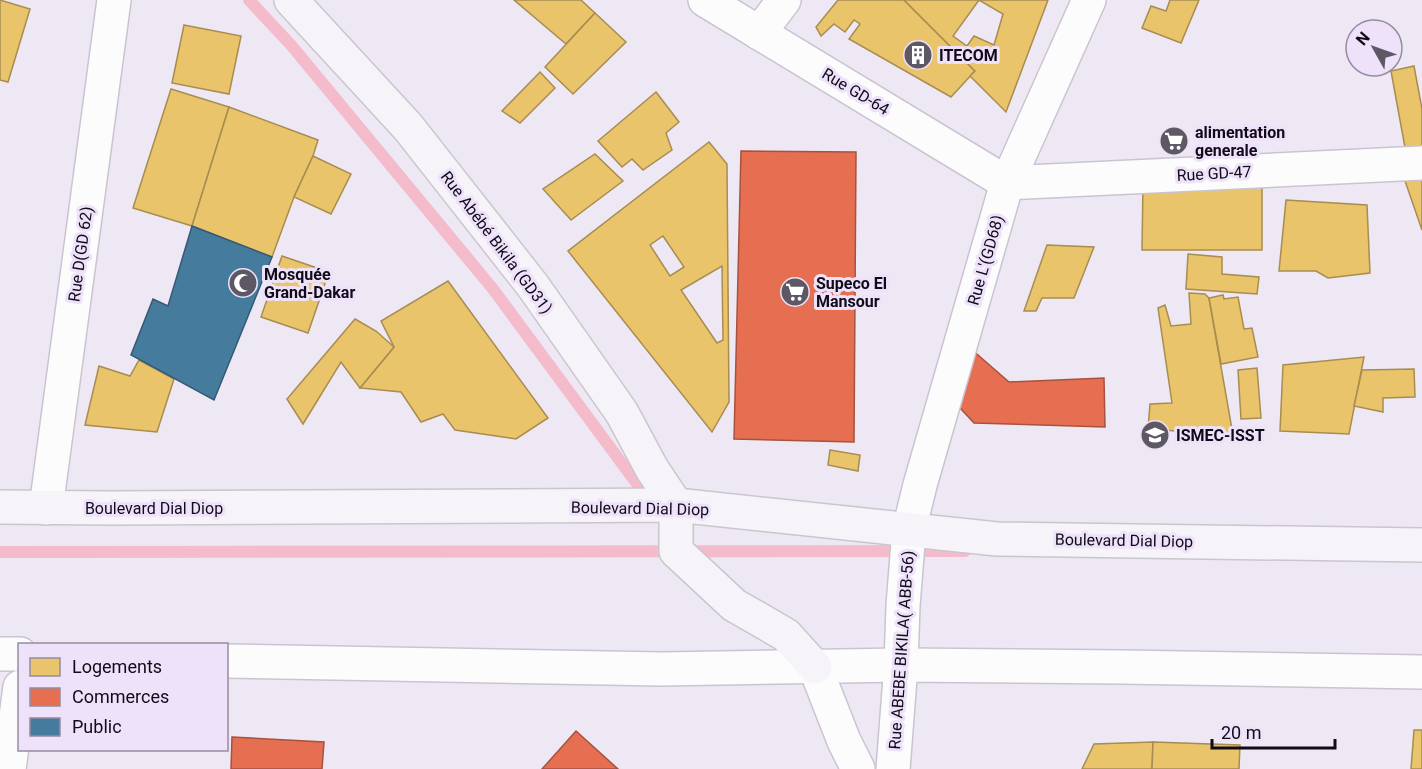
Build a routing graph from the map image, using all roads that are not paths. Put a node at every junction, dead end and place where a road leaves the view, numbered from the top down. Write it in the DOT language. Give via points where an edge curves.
graph roads {
  1 [pos="114,0"];
  2 [pos="291,0"];
  3 [pos="705,0"];
  4 [pos="784,0"];
  5 [pos="1089,0"];
  6 [pos="759,33"];
  7 [pos="1422,164"];
  8 [pos="1007,183"];
  9 [pos="676,506"];
  10 [pos="0,507"];
  11 [pos="46,508"];
  12 [pos="909,530"];
  13 [pos="1422,545"];
  14 [pos="0,654"];
  15 [pos="18,654"];
  16 [pos="228,661"];
  17 [pos="901,665"];
  18 [pos="815,667"];
  19 [pos="1422,672"];
  20 [pos="18,702"];
  21 [pos="9,769"];
  22 [pos="858,769"];
  23 [pos="893,769"];
  1 -- 11 [label="street, Rue D(GD 62)"];
  2 -- 9 [label="main road, Rue Abébé Bikila (GD31)" via="408,127 533,286 622,413"];
  3 -- 6 [label="street, Rue GD-64"];
  4 -- 6 [label="street"];
  5 -- 8 [label="street, Rue L'(GD68)"];
  6 -- 8 [label="street, Rue GD-64"];
  7 -- 8 [label="street, Rue GD-47"];
  8 -- 12 [label="street, Rue L'(GD68)"];
  9 -- 11 [label="main road, Boulevard Dial Diop"];
  9 -- 12 [label="main road, Boulevard Dial Diop"];
  9 -- 18 [label="main road" via="676,551 734,605 786,635"];
  10 -- 11 [label="main road, Boulevard Dial Diop"];
  12 -- 13 [label="main road, Boulevard Dial Diop" via="997,539"];
  12 -- 17 [label="street, Rue ABEBE BIKILA( ABB-56)"];
  14 -- 15 [label="street"];
  16 -- 18 [label="street" via="662,669"];
  17 -- 18 [label="street"];
  17 -- 19 [label="street"];
  17 -- 23 [label="street, Rue ABEBE BIKILA( ABB-56)"];
  18 -- 22 [label="street"];
  20 -- 21 [label="street"];
}
